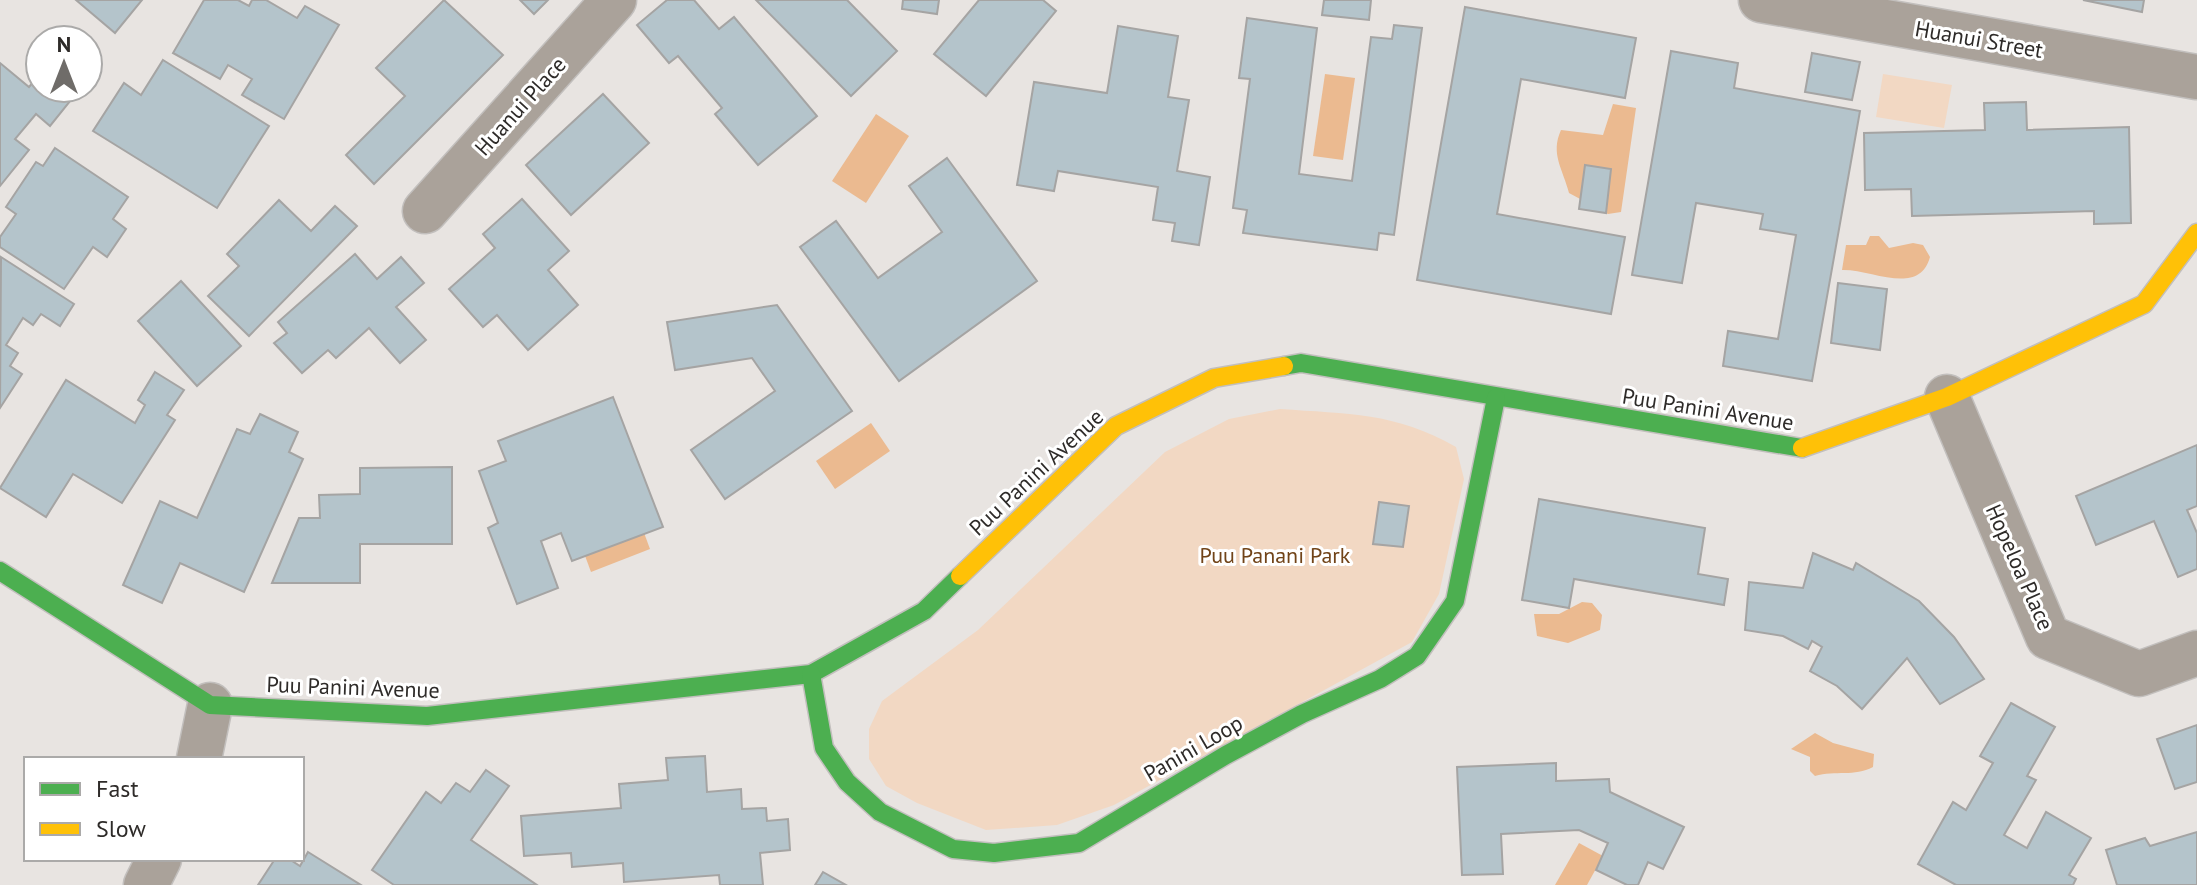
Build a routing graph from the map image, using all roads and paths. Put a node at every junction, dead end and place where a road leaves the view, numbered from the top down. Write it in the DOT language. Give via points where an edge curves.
graph roads {
  1 [pos="614,0"];
  2 [pos="1761,0"];
  3 [pos="2197,77"];
  4 [pos="425,211"];
  5 [pos="2197,233"];
  6 [pos="1947,397"];
  7 [pos="1496,398"];
  8 [pos="0,571"];
  9 [pos="2197,653"];
  10 [pos="811,674"];
  11 [pos="210,705"];
  12 [pos="199,757"];
  13 [pos="158,861"];
  14 [pos="146,885"];
  1 -- 4 [label="street, Huanui Place"];
  2 -- 3 [label="street, Huanui Street"];
  5 -- 6 [label="street, Puu Panini Avenue" via="2144,304"];
  6 -- 7 [label="street, Puu Panini Avenue" via="1807,449"];
  6 -- 9 [label="street, Hopeloa Place" via="2048,637 2139,674"];
  7 -- 10 [label="street, Puu Panini Avenue" via="1301,363 1214,378 1116,426 924,611"];
  7 -- 10 [label="street, Panini Loop" via="1455,601 1417,656 1226,755 1079,843 994,853 953,849 880,812 847,782 824,748"];
  8 -- 11 [label="street, Puu Panini Avenue"];
  10 -- 11 [label="street, Puu Panini Avenue" via="427,716"];
  11 -- 12 [label="street"];
  13 -- 14 [label="street"];
}
